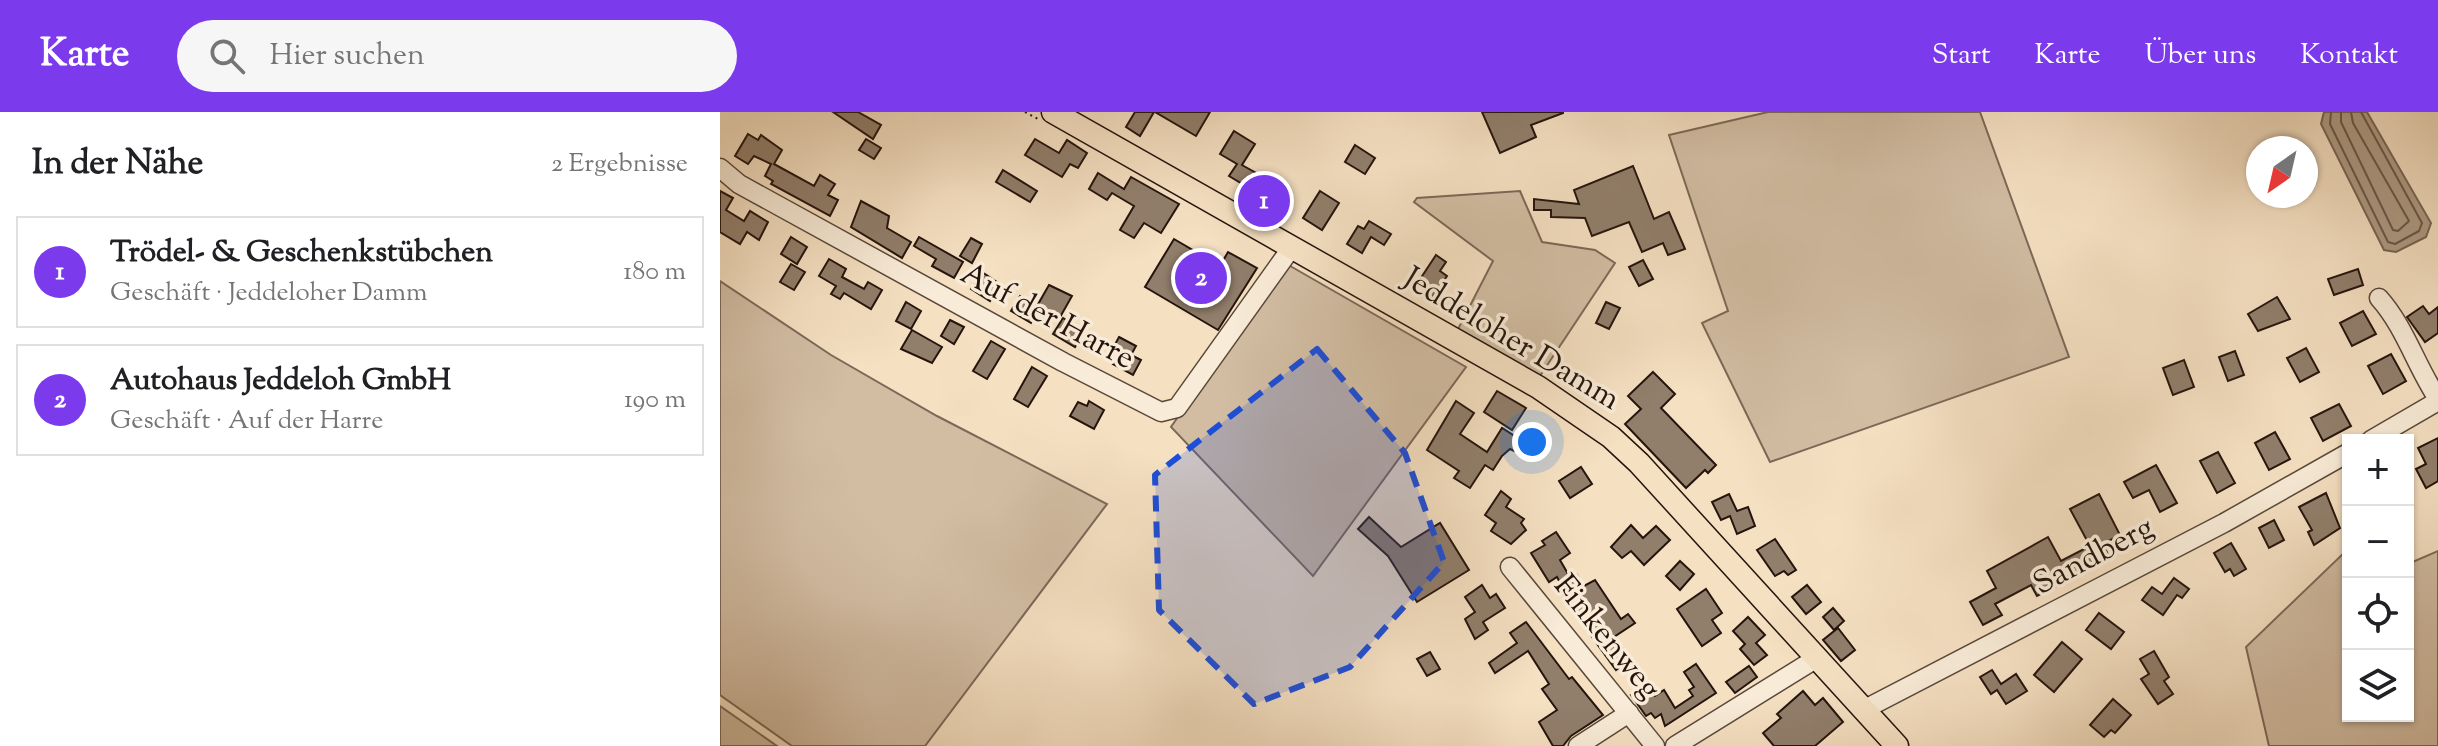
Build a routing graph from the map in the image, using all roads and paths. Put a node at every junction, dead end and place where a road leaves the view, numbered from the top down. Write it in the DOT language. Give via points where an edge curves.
graph roads {
  1 [pos="1025,112"];
  2 [pos="1046,116"];
  3 [pos="720,168"];
  4 [pos="1292,247"];
  5 [pos="2379,298"];
  6 [pos="2438,400"];
  7 [pos="2381,434"];
  8 [pos="2342,456"];
  9 [pos="1510,567"];
  10 [pos="1817,658"];
  11 [pos="1865,709"];
  12 [pos="1629,713"];
  13 [pos="1578,746"];
  14 [pos="1655,746"];
  15 [pos="1675,746"];
  16 [pos="1897,746"];
  1 -- 2 [label="path"];
  2 -- 4 [label="main road, Jeddeloher Damm"];
  3 -- 4 [label="street, Auf der Harre" via="739,184 1161,412 1177,408"];
  4 -- 10 [label="main road, Jeddeloher Damm" via="1538,387 1611,437"];
  5 -- 6 [label="street" via="2394,314"];
  6 -- 7 [label="street"];
  8 -- 11 [label="street, Sandberg"];
  9 -- 12 [label="street, Finkenweg"];
  10 -- 11 [label="main road, Jeddeloher Damm"];
  10 -- 15 [label="street"];
  11 -- 16 [label="main road, Jeddeloher Damm"];
  12 -- 13 [label="street"];
  12 -- 14 [label="street, Finkenweg"];
}
